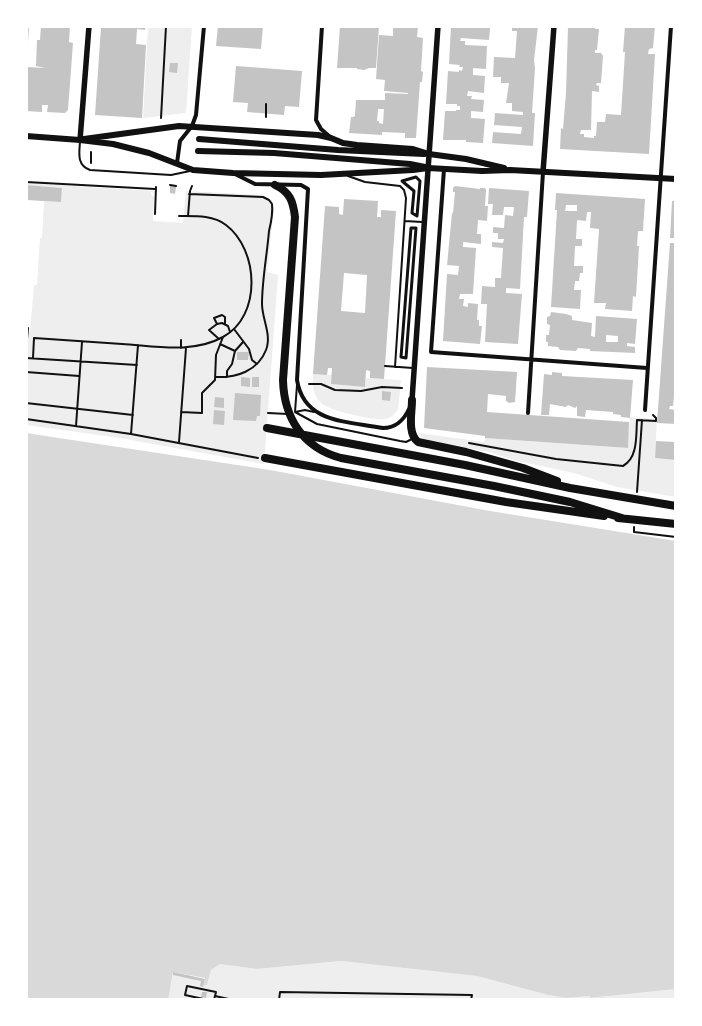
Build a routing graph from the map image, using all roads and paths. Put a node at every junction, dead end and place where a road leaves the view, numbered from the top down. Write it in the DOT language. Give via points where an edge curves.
graph roads {
  1 [pos="89,26"];
  2 [pos="166,26"];
  3 [pos="204,26"];
  4 [pos="322,26"];
  5 [pos="438,26"];
  6 [pos="554,26"];
  7 [pos="671,26"];
  8 [pos="266,104"];
  9 [pos="266,117"];
  10 [pos="161,118"];
  11 [pos="192,126"];
  12 [pos="26,136"];
  13 [pos="331,138"];
  14 [pos="199,139"];
  15 [pos="80,140"];
  16 [pos="198,151"];
  17 [pos="91,152"];
  18 [pos="429,154"];
  19 [pos="87,156"];
  20 [pos="91,157"];
  21 [pos="177,163"];
  22 [pos="91,165"];
  23 [pos="428,168"];
  24 [pos="444,169"];
  25 [pos="193,170"];
  26 [pos="510,170"];
  27 [pos="544,172"];
  28 [pos="233,173"];
  29 [pos="341,174"];
  30 [pos="416,178"];
  31 [pos="660,178"];
  32 [pos="676,179"];
  33 [pos="26,182"];
  34 [pos="275,184"];
  35 [pos="170,185"];
  36 [pos="176,186"];
  37 [pos="192,186"];
  38 [pos="189,194"];
  39 [pos="154,214"];
  40 [pos="179,216"];
  41 [pos="188,216"];
  42 [pos="405,221"];
  43 [pos="424,222"];
  44 [pos="416,228"];
  45 [pos="217,324"];
  46 [pos="225,324"];
  47 [pos="26,328"];
  48 [pos="234,329"];
  49 [pos="230,332"];
  50 [pos="223,337"];
  51 [pos="219,339"];
  52 [pos="181,340"];
  53 [pos="82,342"];
  54 [pos="243,342"];
  55 [pos="220,344"];
  56 [pos="138,345"];
  57 [pos="181,348"];
  58 [pos="186,348"];
  59 [pos="26,350"];
  60 [pos="235,351"];
  61 [pos="26,358"];
  62 [pos="33,358"];
  63 [pos="532,359"];
  64 [pos="81,362"];
  65 [pos="257,364"];
  66 [pos="137,365"];
  67 [pos="385,366"];
  68 [pos="395,367"];
  69 [pos="414,368"];
  70 [pos="647,368"];
  71 [pos="26,372"];
  72 [pos="80,376"];
  73 [pos="216,377"];
  74 [pos="227,378"];
  75 [pos="297,380"];
  76 [pos="309,384"];
  77 [pos="402,388"];
  78 [pos="412,400"];
  79 [pos="26,403"];
  80 [pos="78,409"];
  81 [pos="645,410"];
  82 [pos="181,412"];
  83 [pos="295,412"];
  84 [pos="314,412"];
  85 [pos="268,413"];
  86 [pos="528,413"];
  87 [pos="133,415"];
  88 [pos="654,416"];
  89 [pos="26,419"];
  90 [pos="642,421"];
  91 [pos="76,426"];
  92 [pos="267,428"];
  93 [pos="131,434"];
  94 [pos="413,438"];
  95 [pos="179,442"];
  96 [pos="465,442"];
  97 [pos="264,458"];
  98 [pos="570,488"];
  99 [pos="636,496"];
  100 [pos="676,506"];
  101 [pos="622,518"];
  102 [pos="634,523"];
  103 [pos="676,524"];
  104 [pos="676,536"];
  105 [pos="214,998"];
  106 [pos="208,1000"];
  107 [pos="233,1000"];
  108 [pos="279,1000"];
  109 [pos="471,1000"];
  1 -- 15 [label="main road"];
  2 -- 10 [label="path"];
  3 -- 11 [label="street" via="196,115"];
  4 -- 13 [label="street" via="316,120"];
  5 -- 18 [label="main road"];
  6 -- 27 [label="main road"];
  7 -- 31 [label="street"];
  8 -- 9 [label="path"];
  11 -- 13 [label="main road"];
  11 -- 15 [label="main road"];
  11 -- 21 [label="street" via="180,141"];
  12 -- 15 [label="main road"];
  13 -- 18 [label="main road" via="343,143 413,149"];
  14 -- 18 [label="main road"];
  15 -- 21 [label="main road" via="126,147"];
  15 -- 25 [label="lane" via="79,161 90,170 171,175"];
  16 -- 23 [label="main road" via="274,153"];
  17 -- 20 [label="path"];
  18 -- 23 [label="main road"];
  18 -- 26 [label="main road"];
  19 -- 20 [label="path"];
  20 -- 22 [label="path"];
  21 -- 25 [label="main road"];
  23 -- 24 [label="main road"];
  23 -- 29 [label="main road"];
  23 -- 43 [label="main road"];
  24 -- 26 [label="main road"];
  24 -- 63 [label="street" via="431,352"];
  25 -- 28 [label="main road"];
  26 -- 27 [label="main road"];
  27 -- 31 [label="main road"];
  27 -- 63 [label="street"];
  28 -- 29 [label="main road"];
  28 -- 34 [label="street" via="250,182"];
  29 -- 42 [label="lane" via="365,182 400,186 406,198"];
  30 -- 30 [label="street" via="420,181 417,216 412,213 414,191 402,181"];
  31 -- 32 [label="main road"];
  31 -- 70 [label="street"];
  33 -- 39 [label="path" via="156,188"];
  34 -- 75 [label="street" via="301,185 309,192"];
  34 -- 101 [label="highway" via="286,191 295,217 283,380 285,405 306,439 335,457 570,502"];
  35 -- 36 [label="path"];
  37 -- 38 [label="path"];
  38 -- 41 [label="path"];
  38 -- 65 [label="path" via="263,197 272,204 262,289 268,342"];
  40 -- 41 [label="path"];
  41 -- 48 [label="path" via="208,217 226,224 246,251 251,274 250,294 244,315"];
  42 -- 43 [label="lane"];
  42 -- 68 [label="lane"];
  43 -- 69 [label="main road"];
  44 -- 44 [label="street" via="411,228 401,357 406,358"];
  45 -- 46 [label="path"];
  45 -- 46 [label="path" via="214,318 222,315"];
  45 -- 51 [label="path" via="209,330"];
  46 -- 49 [label="path"];
  47 -- 59 [label="path"];
  48 -- 49 [label="path"];
  48 -- 54 [label="path"];
  49 -- 50 [label="path"];
  50 -- 51 [label="path"];
  50 -- 55 [label="path"];
  51 -- 58 [label="path"];
  52 -- 57 [label="path"];
  53 -- 56 [label="path"];
  53 -- 62 [label="path" via="34,338"];
  53 -- 64 [label="path"];
  54 -- 60 [label="path"];
  54 -- 65 [label="path"];
  55 -- 60 [label="path"];
  55 -- 73 [label="path" via="215,361"];
  56 -- 57 [label="path"];
  56 -- 66 [label="path"];
  57 -- 58 [label="path"];
  58 -- 82 [label="path"];
  60 -- 74 [label="path"];
  61 -- 62 [label="path"];
  62 -- 64 [label="path"];
  63 -- 70 [label="street"];
  63 -- 86 [label="street"];
  64 -- 66 [label="path"];
  64 -- 72 [label="path"];
  65 -- 74 [label="path" via="242,374"];
  66 -- 87 [label="path"];
  67 -- 68 [label="lane"];
  68 -- 69 [label="lane"];
  69 -- 78 [label="main road"];
  70 -- 81 [label="street"];
  71 -- 72 [label="path"];
  72 -- 80 [label="path"];
  73 -- 74 [label="path"];
  73 -- 82 [label="path" via="202,393 202,413"];
  75 -- 83 [label="lane"];
  75 -- 84 [label="street" via="303,398"];
  76 -- 77 [label="path" via="321,384 335,390"];
  78 -- 84 [label="street" via="405,416 395,426 387,428"];
  78 -- 94 [label="highway"];
  79 -- 80 [label="path"];
  80 -- 87 [label="path"];
  80 -- 91 [label="path"];
  82 -- 95 [label="path"];
  83 -- 84 [label="lane"];
  83 -- 85 [label="lane"];
  83 -- 94 [label="lane" via="317,424 400,441"];
  87 -- 93 [label="path"];
  88 -- 90 [label="path" via="656,421"];
  89 -- 91 [label="path"];
  90 -- 96 [label="path" via="637,420 634,457 628,464 618,466 556,459"];
  90 -- 99 [label="path"];
  91 -- 93 [label="path"];
  92 -- 98 [label="highway"];
  93 -- 95 [label="path"];
  94 -- 98 [label="highway" via="425,444 524,468"];
  95 -- 97 [label="path"];
  97 -- 101 [label="highway" via="506,502"];
  98 -- 100 [label="highway"];
  101 -- 103 [label="highway"];
  102 -- 104 [label="path" via="634,532"];
  105 -- 106 [label="path" via="216,992 187,986 185,995"];
  105 -- 107 [label="path"];
  108 -- 109 [label="path" via="280,992 472,995"];
}
